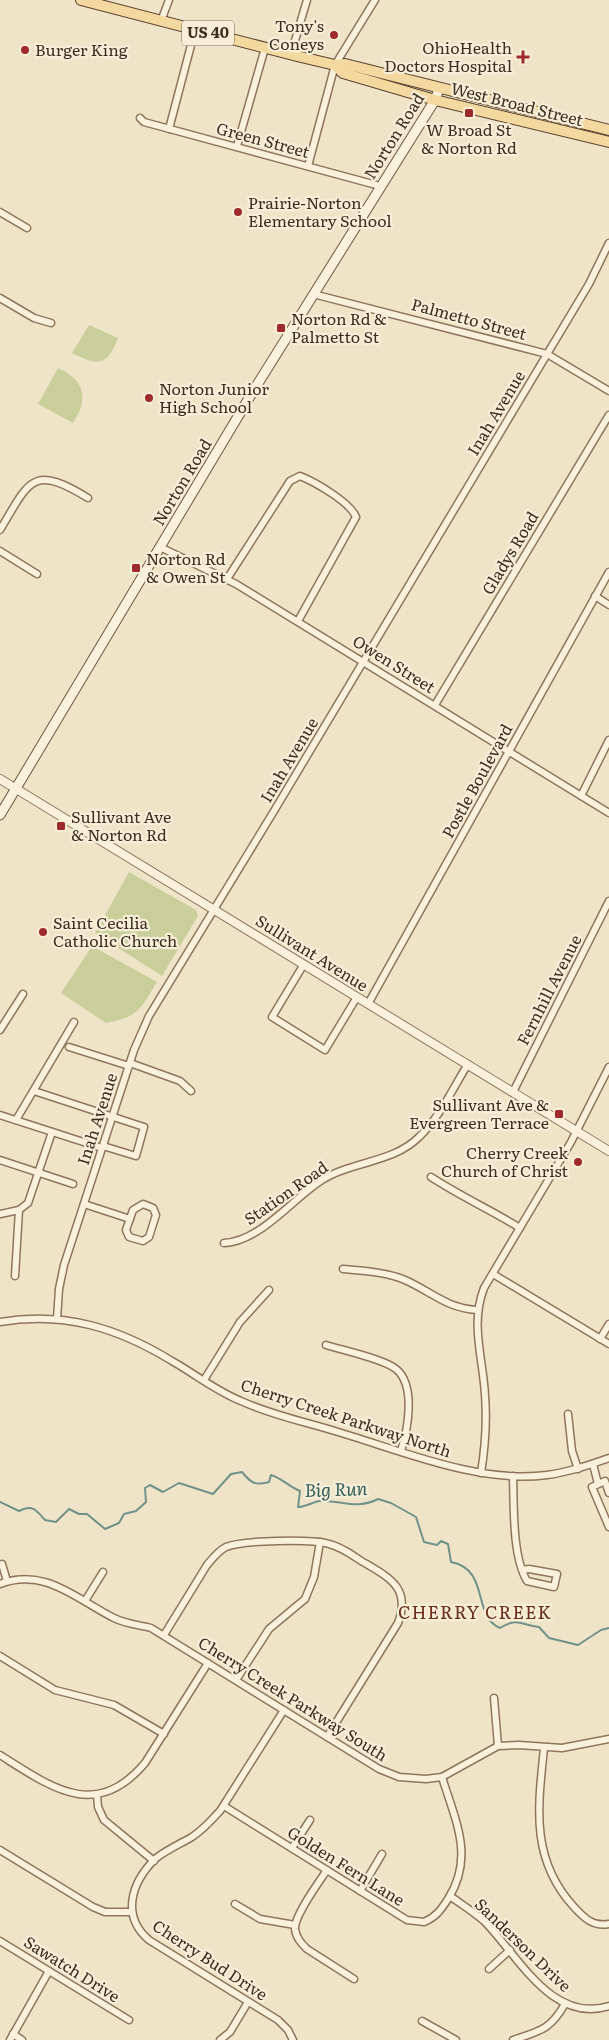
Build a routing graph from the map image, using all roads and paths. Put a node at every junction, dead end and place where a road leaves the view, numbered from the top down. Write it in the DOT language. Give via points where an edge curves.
graph roads {
  1 [pos="81,0"];
  2 [pos="169,0"];
  3 [pos="307,0"];
  4 [pos="375,0"];
  5 [pos="161,21"];
  6 [pos="195,30"];
  7 [pos="265,48"];
  8 [pos="291,54"];
  9 [pos="335,66"];
  10 [pos="439,89"];
  11 [pos="435,100"];
  12 [pos="140,118"];
  13 [pos="169,129"];
  14 [pos="609,130"];
  15 [pos="609,142"];
  16 [pos="237,146"];
  17 [pos="308,166"];
  18 [pos="380,186"];
  19 [pos="0,212"];
  20 [pos="27,228"];
  21 [pos="609,243"];
  22 [pos="313,294"];
  23 [pos="0,298"];
  24 [pos="51,323"];
  25 [pos="547,354"];
  26 [pos="609,391"];
  27 [pos="609,415"];
  28 [pos="88,498"];
  29 [pos="0,530"];
  30 [pos="160,547"];
  31 [pos="0,551"];
  32 [pos="609,572"];
  33 [pos="38,574"];
  34 [pos="227,579"];
  35 [pos="595,596"];
  36 [pos="609,605"];
  37 [pos="298,621"];
  38 [pos="363,661"];
  39 [pos="435,705"];
  40 [pos="609,740"];
  41 [pos="510,751"];
  42 [pos="0,779"];
  43 [pos="16,788"];
  44 [pos="581,796"];
  45 [pos="609,813"];
  46 [pos="0,815"];
  47 [pos="609,901"];
  48 [pos="214,909"];
  49 [pos="304,964"];
  50 [pos="23,994"];
  51 [pos="357,997"];
  52 [pos="368,1004"];
  53 [pos="74,1022"];
  54 [pos="0,1030"];
  55 [pos="69,1048"];
  56 [pos="468,1064"];
  57 [pos="129,1065"];
  58 [pos="609,1067"];
  59 [pos="34,1091"];
  60 [pos="192,1091"];
  61 [pos="513,1092"];
  62 [pos="0,1115"];
  63 [pos="112,1116"];
  64 [pos="16,1120"];
  65 [pos="577,1131"];
  66 [pos="52,1132"];
  67 [pos="103,1147"];
  68 [pos="609,1151"];
  69 [pos="0,1160"];
  70 [pos="38,1173"];
  71 [pos="432,1177"];
  72 [pos="73,1184"];
  73 [pos="84,1204"];
  74 [pos="19,1210"];
  75 [pos="0,1214"];
  76 [pos="130,1218"];
  77 [pos="520,1228"];
  78 [pos="224,1243"];
  79 [pos="343,1269"];
  80 [pos="493,1274"];
  81 [pos="15,1276"];
  82 [pos="270,1290"];
  83 [pos="477,1310"];
  84 [pos="57,1319"];
  85 [pos="0,1322"];
  86 [pos="609,1324"];
  87 [pos="600,1339"];
  88 [pos="609,1344"];
  89 [pos="326,1345"];
  90 [pos="204,1380"];
  91 [pos="568,1414"];
  92 [pos="401,1450"];
  93 [pos="609,1458"];
  94 [pos="593,1464"];
  95 [pos="578,1469"];
  96 [pos="481,1473"];
  97 [pos="513,1476"];
  98 [pos="598,1484"];
  99 [pos="609,1493"];
  100 [pos="609,1526"];
  101 [pos="320,1542"];
  102 [pos="2,1564"];
  103 [pos="522,1570"];
  104 [pos="103,1572"];
  105 [pos="8,1581"];
  106 [pos="0,1584"];
  107 [pos="85,1601"];
  108 [pos="164,1635"];
  109 [pos="0,1656"];
  110 [pos="208,1663"];
  111 [pos="236,1680"];
  112 [pos="494,1698"];
  113 [pos="284,1710"];
  114 [pos="164,1734"];
  115 [pos="327,1737"];
  116 [pos="609,1739"];
  117 [pos="498,1746"];
  118 [pos="544,1748"];
  119 [pos="0,1755"];
  120 [pos="442,1777"];
  121 [pos="97,1795"];
  122 [pos="224,1806"];
  123 [pos="310,1820"];
  124 [pos="292,1848"];
  125 [pos="0,1850"];
  126 [pos="382,1854"];
  127 [pos="154,1861"];
  128 [pos="327,1870"];
  129 [pos="360,1891"];
  130 [pos="450,1896"];
  131 [pos="235,1904"];
  132 [pos="131,1912"];
  133 [pos="609,1924"];
  134 [pos="295,1925"];
  135 [pos="0,1941"];
  136 [pos="510,1950"];
  137 [pos="488,1969"];
  138 [pos="49,1971"];
  139 [pos="354,1979"];
  140 [pos="248,2002"];
  141 [pos="564,2004"];
  142 [pos="609,2006"];
  143 [pos="129,2020"];
  144 [pos="422,2020"];
  145 [pos="11,2037"];
  146 [pos="22,2040"];
  147 [pos="220,2040"];
  148 [pos="294,2040"];
  149 [pos="456,2040"];
  150 [pos="513,2040"];
  1 -- 5 [label="main road, West Broad Street / US 40"];
  2 -- 5 [label="street"];
  3 -- 8 [label="street"];
  4 -- 9 [label="street"];
  5 -- 6 [label="main road, West Broad Street / US 40"];
  6 -- 7 [label="main road, West Broad Street / US 40"];
  6 -- 13 [label="street"];
  7 -- 8 [label="main road, West Broad Street / US 40"];
  7 -- 16 [label="street"];
  8 -- 9 [label="main road, West Broad Street / US 40"];
  9 -- 10 [label="main road, West Broad Street / US 40" via="345,64"];
  9 -- 11 [label="main road, West Broad Street / US 40" via="343,74"];
  9 -- 17 [label="street"];
  10 -- 11 [label="main road, Norton Road"];
  10 -- 14 [label="main road, West Broad Street / US 40"];
  11 -- 15 [label="main road, West Broad Street / US 40"];
  11 -- 18 [label="main road, Norton Road"];
  12 -- 13 [label="street, Green Street"];
  13 -- 16 [label="street, Green Street"];
  16 -- 17 [label="street, Green Street"];
  17 -- 18 [label="street, Green Street"];
  18 -- 22 [label="main road, Norton Road"];
  19 -- 20 [label="street"];
  21 -- 25 [label="street, Inah Avenue" via="598,268"];
  22 -- 25 [label="street, Palmetto Street"];
  22 -- 30 [label="main road, Norton Road"];
  23 -- 24 [label="street" via="34,318"];
  25 -- 26 [label="street, Palmetto Street"];
  25 -- 38 [label="street, Inah Avenue"];
  27 -- 39 [label="street, Gladys Road"];
  28 -- 29 [label="street" via="52,479 41,480 22,493"];
  30 -- 34 [label="street, Owen Street"];
  30 -- 43 [label="main road, Norton Road"];
  31 -- 33 [label="street"];
  32 -- 35 [label="street, Postle Boulevard"];
  34 -- 37 [label="street, Owen Street"];
  34 -- 37 [label="street" via="290,482 300,476 310,480 348,505 356,517"];
  35 -- 36 [label="street"];
  35 -- 41 [label="street, Postle Boulevard"];
  37 -- 38 [label="street, Owen Street"];
  38 -- 39 [label="street, Owen Street"];
  38 -- 48 [label="street, Inah Avenue"];
  39 -- 41 [label="street, Owen Street"];
  40 -- 44 [label="street"];
  41 -- 44 [label="street, Owen Street"];
  41 -- 52 [label="street, Postle Boulevard"];
  42 -- 43 [label="street, Sullivant Avenue"];
  43 -- 46 [label="main road, Norton Road"];
  43 -- 48 [label="street, Sullivant Avenue"];
  44 -- 45 [label="street, Owen Street"];
  47 -- 61 [label="street, Fernhill Avenue"];
  48 -- 49 [label="street, Sullivant Avenue"];
  48 -- 57 [label="street, Inah Avenue" via="149,1016"];
  49 -- 51 [label="street, Sullivant Avenue"];
  49 -- 51 [label="street" via="272,1017 325,1050"];
  50 -- 54 [label="street"];
  51 -- 52 [label="street, Sullivant Avenue"];
  52 -- 56 [label="street, Sullivant Avenue"];
  53 -- 59 [label="street"];
  55 -- 57 [label="street"];
  56 -- 61 [label="street, Sullivant Avenue"];
  56 -- 78 [label="street, Station Road" via="418,1138 389,1156 324,1179 268,1223 241,1240"];
  57 -- 60 [label="street" via="180,1080"];
  57 -- 63 [label="street, Inah Avenue"];
  58 -- 65 [label="street"];
  59 -- 63 [label="street"];
  59 -- 64 [label="street"];
  61 -- 65 [label="street, Sullivant Avenue"];
  62 -- 64 [label="street"];
  63 -- 67 [label="street, Inah Avenue"];
  63 -- 67 [label="street" via="144,1127 136,1156"];
  64 -- 66 [label="street"];
  65 -- 68 [label="street, Sullivant Avenue"];
  65 -- 77 [label="street"];
  66 -- 67 [label="street"];
  66 -- 70 [label="street"];
  67 -- 73 [label="street, Inah Avenue"];
  69 -- 70 [label="street"];
  70 -- 72 [label="street"];
  70 -- 74 [label="street" via="28,1202"];
  71 -- 77 [label="street" via="473,1204"];
  73 -- 76 [label="street"];
  73 -- 84 [label="street, Inah Avenue" via="62,1273"];
  74 -- 75 [label="street"];
  74 -- 81 [label="street"];
  76 -- 76 [label="street" via="139,1205 149,1206 155,1211 146,1240 129,1237 126,1230"];
  77 -- 80 [label="street"];
  79 -- 83 [label="street" via="392,1275 448,1305"];
  80 -- 83 [label="street" via="484,1288"];
  80 -- 87 [label="street"];
  82 -- 90 [label="street" via="240,1322"];
  83 -- 96 [label="street" via="485,1396"];
  84 -- 85 [label="street, Cherry Creek Parkway North"];
  84 -- 90 [label="street, Cherry Creek Parkway North" via="98,1326 135,1340"];
  86 -- 87 [label="street"];
  87 -- 88 [label="street"];
  89 -- 92 [label="street" via="390,1365 402,1376 407,1389 409,1420"];
  90 -- 92 [label="street, Cherry Creek Parkway North" via="242,1402"];
  91 -- 95 [label="street" via="572,1451"];
  92 -- 96 [label="street, Cherry Creek Parkway North"];
  93 -- 94 [label="street, Cherry Creek Parkway North"];
  94 -- 95 [label="street, Cherry Creek Parkway North"];
  94 -- 98 [label="street"];
  95 -- 97 [label="street, Cherry Creek Parkway North" via="546,1475"];
  96 -- 97 [label="street, Cherry Creek Parkway North"];
  97 -- 103 [label="street"];
  98 -- 99 [label="street" via="605,1481"];
  98 -- 100 [label="street" via="592,1486"];
  101 -- 108 [label="street" via="241,1544 221,1550 207,1565"];
  101 -- 111 [label="street" via="314,1577 306,1599 269,1629"];
  101 -- 115 [label="street" via="341,1548 387,1576 403,1599 398,1623"];
  102 -- 105 [label="street"];
  103 -- 103 [label="street" via="527,1580 554,1587 556,1574"];
  104 -- 107 [label="street"];
  105 -- 106 [label="street, Cherry Creek Parkway South"];
  105 -- 107 [label="street, Cherry Creek Parkway South" via="35,1578 48,1581"];
  107 -- 108 [label="street, Cherry Creek Parkway South" via="116,1619 151,1628"];
  108 -- 110 [label="street, Cherry Creek Parkway South"];
  109 -- 114 [label="street" via="55,1690 114,1705"];
  110 -- 111 [label="street, Cherry Creek Parkway South"];
  110 -- 114 [label="street"];
  111 -- 113 [label="street, Cherry Creek Parkway South"];
  112 -- 117 [label="street"];
  113 -- 115 [label="street, Cherry Creek Parkway South"];
  113 -- 122 [label="street"];
  114 -- 121 [label="street" via="135,1776"];
  115 -- 120 [label="street, Cherry Creek Parkway South" via="379,1769 399,1777 412,1780"];
  116 -- 118 [label="street, Cherry Creek Parkway South" via="580,1746"];
  117 -- 118 [label="street, Cherry Creek Parkway South" via="519,1744"];
  117 -- 120 [label="street, Cherry Creek Parkway South"];
  118 -- 133 [label="street" via="539,1807 544,1855 551,1877 589,1922"];
  119 -- 121 [label="street" via="50,1787 73,1794"];
  120 -- 130 [label="street" via="462,1848 459,1878"];
  121 -- 127 [label="street" via="104,1820"];
  122 -- 124 [label="street, Golden Fern Lane"];
  122 -- 127 [label="street" via="207,1826"];
  123 -- 124 [label="street"];
  124 -- 128 [label="street, Golden Fern Lane"];
  125 -- 132 [label="street" via="93,1907 105,1912"];
  126 -- 129 [label="street"];
  127 -- 132 [label="street" via="136,1889"];
  128 -- 129 [label="street, Golden Fern Lane"];
  128 -- 134 [label="street"];
  129 -- 130 [label="street, Golden Fern Lane" via="415,1923 437,1914"];
  130 -- 136 [label="street, Sanderson Drive" via="483,1920"];
  131 -- 134 [label="street" via="260,1919"];
  132 -- 140 [label="street, Cherry Bud Drive" via="137,1928 148,1940"];
  134 -- 139 [label="street" via="298,1937 308,1950"];
  135 -- 138 [label="street, Sawatch Drive"];
  136 -- 137 [label="street"];
  136 -- 141 [label="street, Sanderson Drive" via="548,1992"];
  138 -- 143 [label="street, Sawatch Drive"];
  138 -- 145 [label="street"];
  140 -- 147 [label="street" via="230,2032"];
  140 -- 148 [label="street, Cherry Bud Drive" via="284,2024"];
  141 -- 142 [label="street, Sanderson Drive" via="584,2010"];
  141 -- 150 [label="street" via="548,2027"];
  144 -- 149 [label="street"];
  145 -- 146 [label="street"];
}
